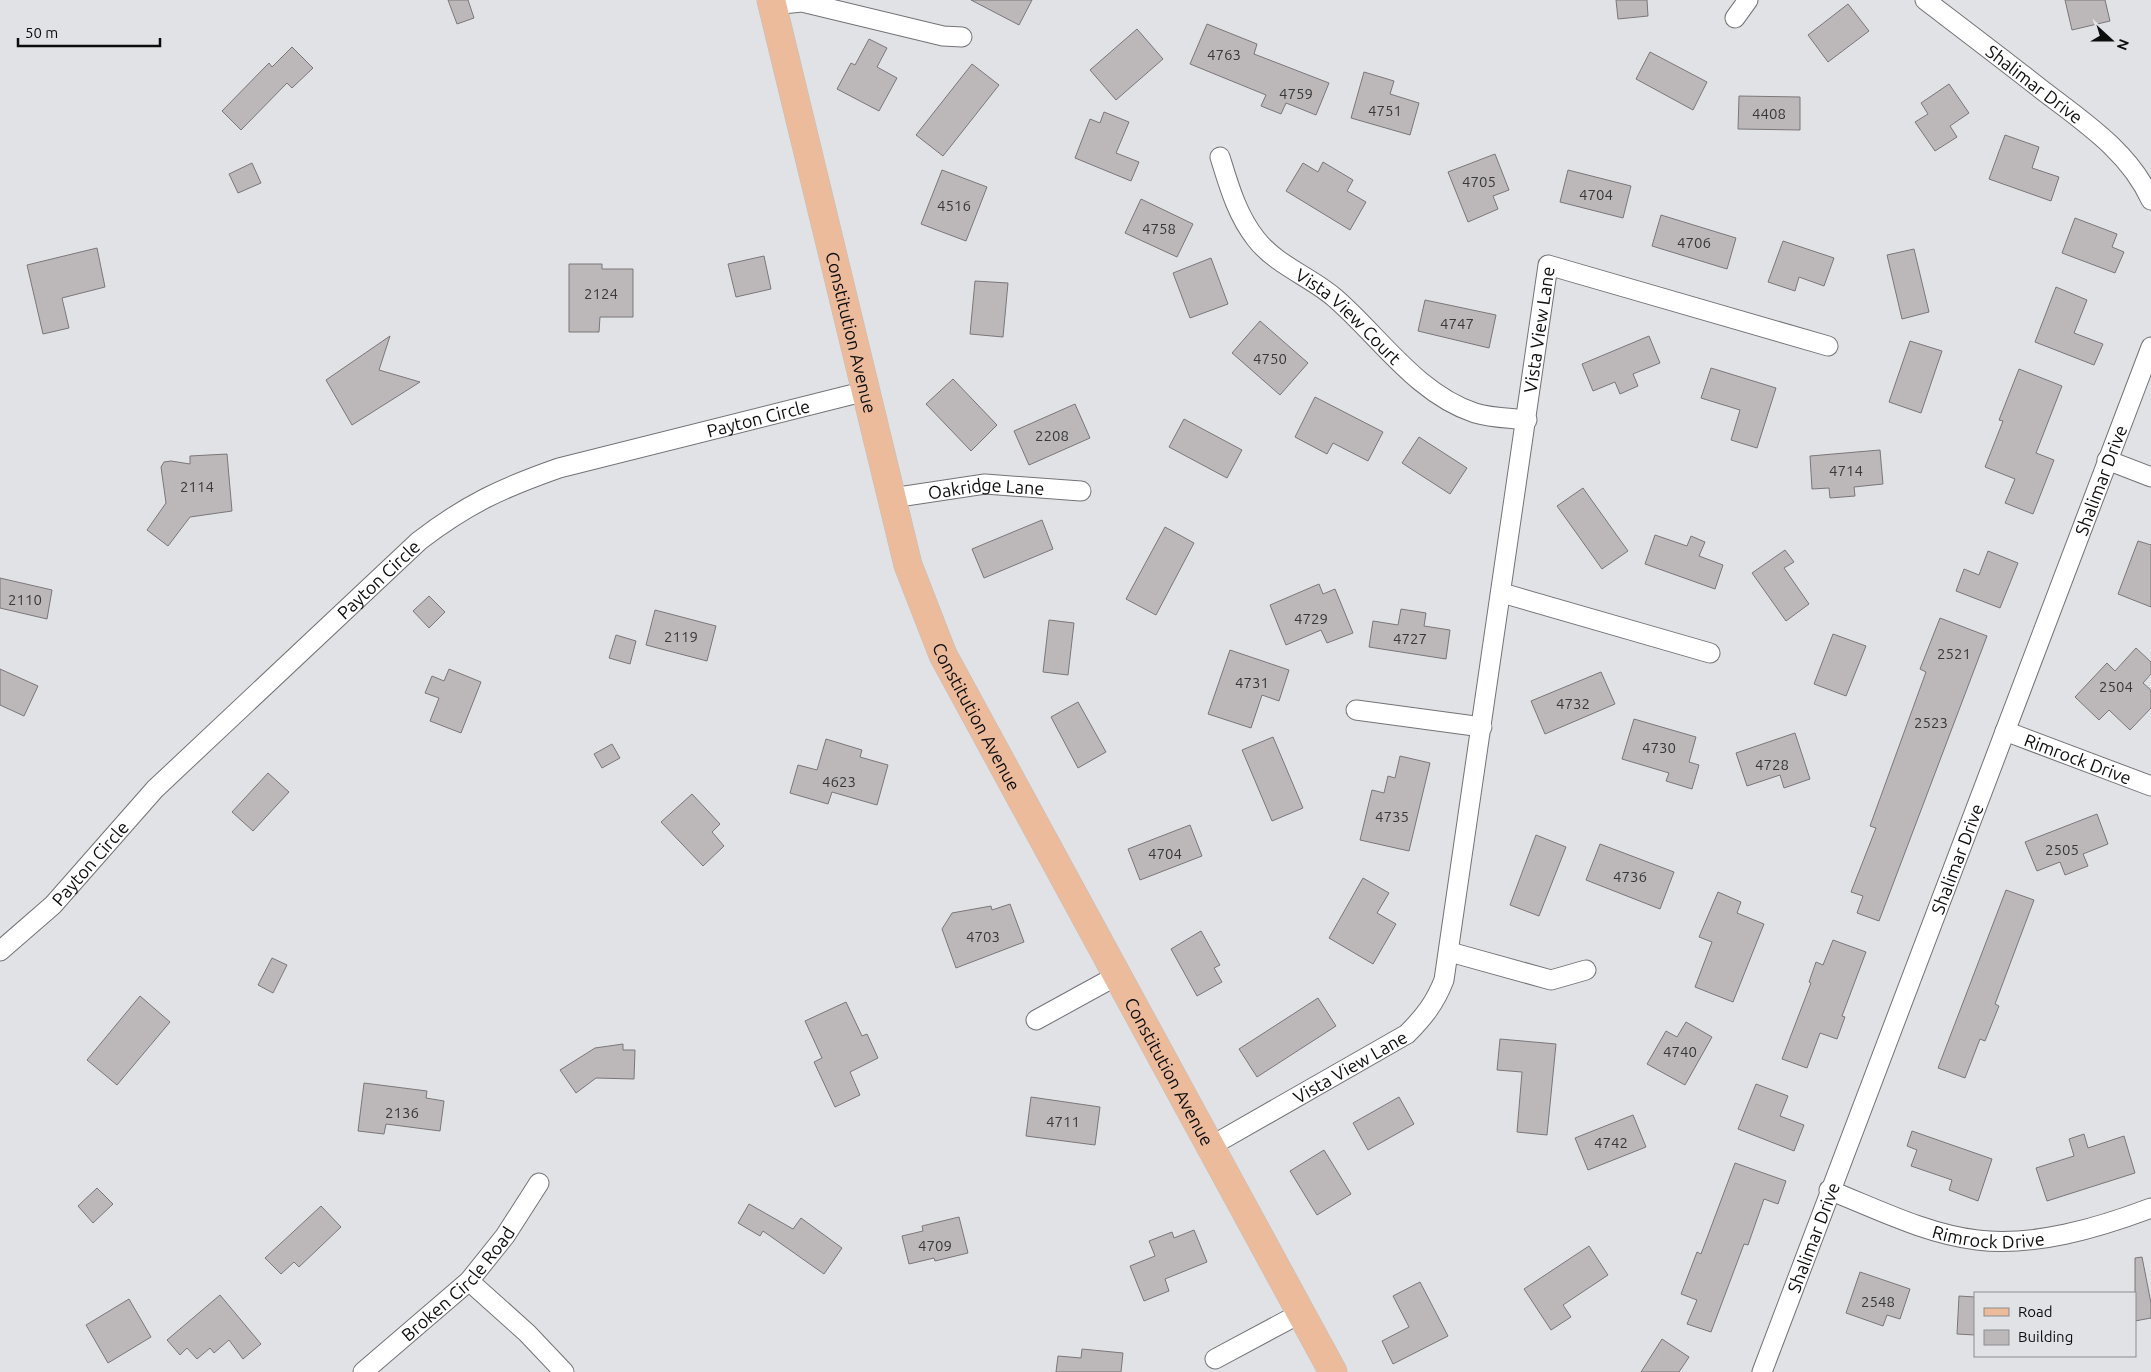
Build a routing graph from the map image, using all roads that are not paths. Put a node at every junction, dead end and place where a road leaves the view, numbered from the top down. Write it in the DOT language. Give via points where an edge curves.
graph roads {
  1 [pos="1748,0"];
  2 [pos="1925,0"];
  3 [pos="771,2"];
  4 [pos="1735,18"];
  5 [pos="962,37"];
  6 [pos="1220,157"];
  7 [pos="2151,200"];
  8 [pos="1828,346"];
  9 [pos="2151,347"];
  10 [pos="866,391"];
  11 [pos="1527,420"];
  12 [pos="2107,460"];
  13 [pos="2151,476"];
  14 [pos="1081,491"];
  15 [pos="892,498"];
  16 [pos="1502,593"];
  17 [pos="1710,653"];
  18 [pos="1356,710"];
  19 [pos="1482,727"];
  20 [pos="2005,732"];
  21 [pos="2151,786"];
  22 [pos="0,951"];
  23 [pos="1450,952"];
  24 [pos="1586,970"];
  25 [pos="1118,975"];
  26 [pos="1036,1020"];
  27 [pos="1211,1146"];
  28 [pos="539,1183"];
  29 [pos="1829,1190"];
  30 [pos="2151,1208"];
  31 [pos="469,1281"];
  32 [pos="1301,1313"];
  33 [pos="1215,1359"];
  34 [pos="363,1372"];
  35 [pos="564,1372"];
  36 [pos="1333,1372"];
  37 [pos="1762,1372"];
  1 -- 4 [label="street"];
  2 -- 7 [label="street, Shalimar Drive" via="2094,130 2130,164 2144,183"];
  3 -- 5 [label="street" via="802,2 943,36"];
  3 -- 10 [label="main road, Constitution Avenue"];
  6 -- 11 [label="street, Vista View Court" via="1242,220 1274,257 1336,298 1419,379 1442,396 1476,413"];
  8 -- 11 [label="street, Vista View Lane" via="1548,265"];
  9 -- 12 [label="street, Shalimar Drive"];
  10 -- 15 [label="main road, Constitution Avenue"];
  10 -- 22 [label="street, Payton Circle" via="559,468 475,501 448,518 419,541 156,789 53,905"];
  11 -- 16 [label="street, Vista View Lane"];
  12 -- 13 [label="street"];
  12 -- 20 [label="street, Shalimar Drive"];
  14 -- 15 [label="street, Oakridge Lane" via="985,484"];
  15 -- 25 [label="main road, Constitution Avenue" via="908,565 943,655"];
  16 -- 17 [label="street"];
  16 -- 19 [label="street, Vista View Lane"];
  18 -- 19 [label="street"];
  19 -- 23 [label="street, Vista View Lane"];
  20 -- 21 [label="street, Rimrock Drive"];
  20 -- 29 [label="street, Shalimar Drive"];
  23 -- 24 [label="street" via="1550,980"];
  23 -- 27 [label="street, Vista View Lane" via="1437,999 1425,1017 1407,1034"];
  25 -- 26 [label="street"];
  25 -- 27 [label="main road, Constitution Avenue"];
  27 -- 32 [label="main road, Constitution Avenue"];
  28 -- 31 [label="street, Broken Circle Road" via="505,1236"];
  29 -- 30 [label="street, Rimrock Drive" via="1931,1230 1977,1240 2036,1238 2092,1226"];
  29 -- 37 [label="street, Shalimar Drive"];
  31 -- 34 [label="street, Broken Circle Road"];
  31 -- 35 [label="street" via="527,1333"];
  32 -- 33 [label="street"];
  32 -- 36 [label="main road, Constitution Avenue"];
}
